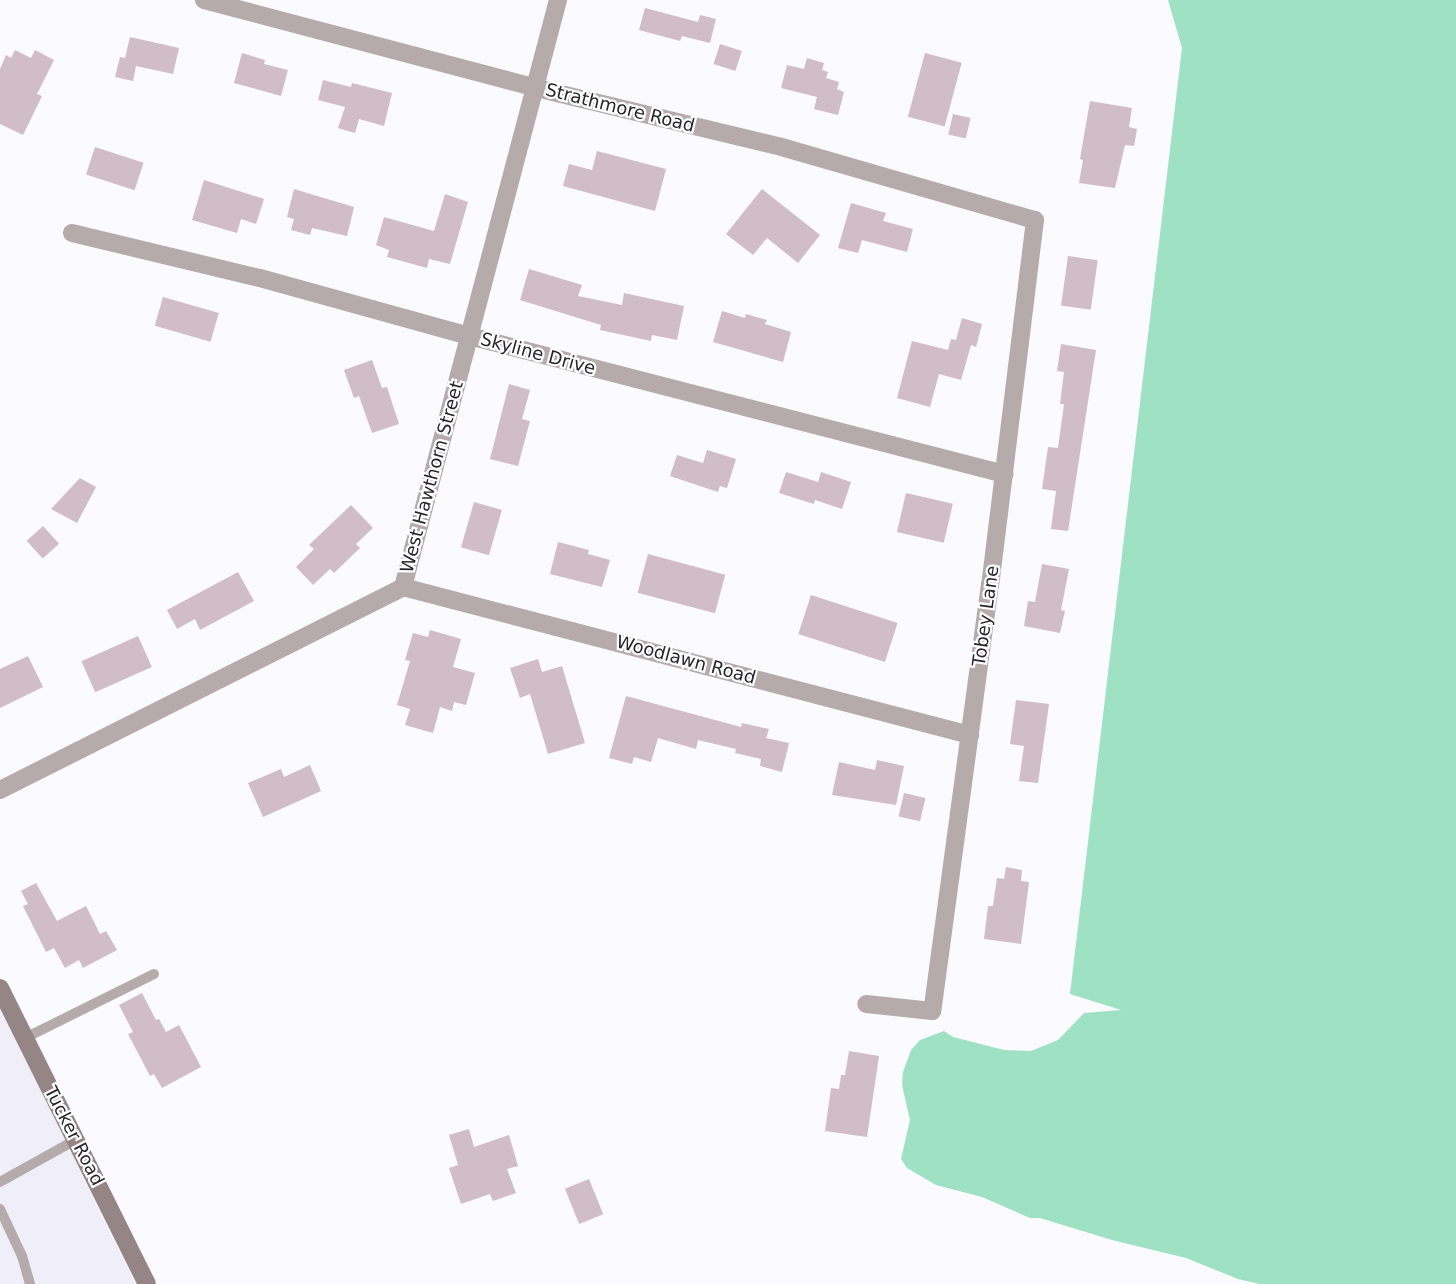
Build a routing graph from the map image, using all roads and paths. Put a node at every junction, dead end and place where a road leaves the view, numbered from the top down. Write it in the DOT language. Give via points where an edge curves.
graph roads {
  1 [pos="204,0"];
  2 [pos="558,0"];
  3 [pos="536,88"];
  4 [pos="1035,220"];
  5 [pos="72,233"];
  6 [pos="470,336"];
  7 [pos="1004,474"];
  8 [pos="402,587"];
  9 [pos="970,735"];
  10 [pos="0,790"];
  11 [pos="154,974"];
  12 [pos="0,988"];
  13 [pos="866,1004"];
  14 [pos="25,1038"];
  15 [pos="75,1140"];
  16 [pos="0,1182"];
  17 [pos="0,1209"];
  18 [pos="30,1284"];
  19 [pos="147,1284"];
  1 -- 3 [label="street, Strathmore Road"];
  2 -- 3 [label="street, West Hawthorn Street"];
  3 -- 4 [label="street, Strathmore Road" via="785,148"];
  3 -- 6 [label="street, West Hawthorn Street"];
  4 -- 7 [label="street, Tobey Lane"];
  5 -- 6 [label="street, Skyline Drive" via="260,278"];
  6 -- 7 [label="street, Skyline Drive"];
  6 -- 8 [label="street, West Hawthorn Street"];
  7 -- 9 [label="street, Tobey Lane"];
  8 -- 9 [label="street, Woodlawn Road"];
  8 -- 10 [label="street, West Hawthorn Street"];
  9 -- 13 [label="street, Tobey Lane" via="932,1011"];
  11 -- 14 [label="lane"];
  12 -- 14 [label="main road, Tucker Road"];
  14 -- 15 [label="main road, Tucker Road"];
  15 -- 16 [label="lane"];
  15 -- 19 [label="main road, Tucker Road"];
  17 -- 18 [label="lane"];
}
